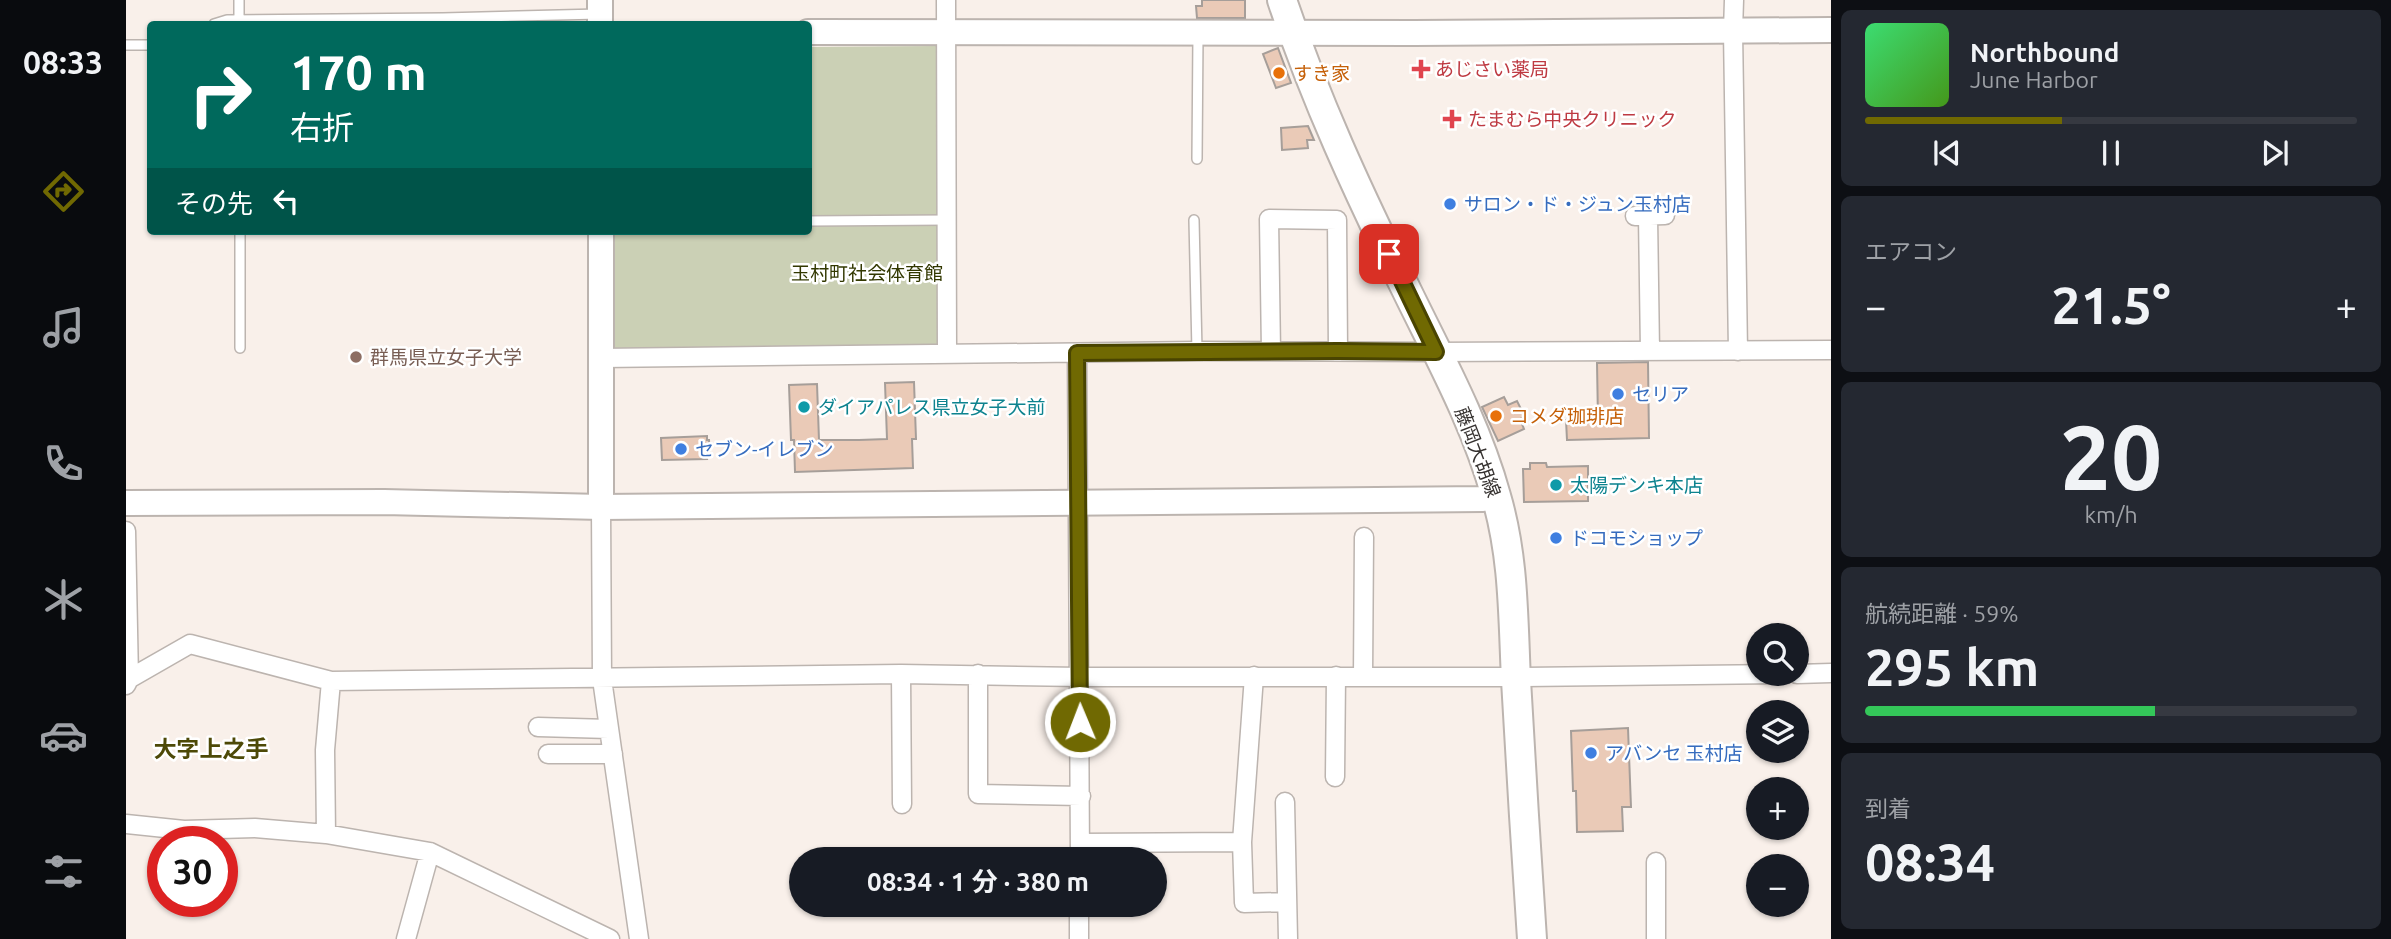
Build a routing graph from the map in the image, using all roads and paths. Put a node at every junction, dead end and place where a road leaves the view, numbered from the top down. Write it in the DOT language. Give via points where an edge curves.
graph roads {
  1 [pos="239,0"];
  2 [pos="946,0"];
  3 [pos="1282,0"];
  4 [pos="1734,0"];
  5 [pos="600,13"];
  6 [pos="239,21"];
  7 [pos="290,21"];
  8 [pos="1831,30"];
  9 [pos="1733,31"];
  10 [pos="812,32"];
  11 [pos="1198,32"];
  12 [pos="1293,32"];
  13 [pos="946,33"];
  14 [pos="126,45"];
  15 [pos="147,45"];
  16 [pos="1197,159"];
  17 [pos="1649,216"];
  18 [pos="947,220"];
  19 [pos="1194,220"];
  20 [pos="812,221"];
  21 [pos="240,235"];
  22 [pos="601,235"];
  23 [pos="240,348"];
  24 [pos="1831,350"];
  25 [pos="1197,351"];
  26 [pos="1271,351"];
  27 [pos="1338,351"];
  28 [pos="1650,351"];
  29 [pos="1738,351"];
  30 [pos="1436,352"];
  31 [pos="1077,353"];
  32 [pos="947,354"];
  33 [pos="602,358"];
  34 [pos="1496,497"];
  35 [pos="126,503"];
  36 [pos="1079,503"];
  37 [pos="601,507"];
  38 [pos="126,531"];
  39 [pos="1364,537"];
  40 [pos="1831,673"];
  41 [pos="901,674"];
  42 [pos="978,674"];
  43 [pos="1746,674"];
  44 [pos="1809,674"];
  45 [pos="1254,676"];
  46 [pos="1336,676"];
  47 [pos="1080,677"];
  48 [pos="1363,677"];
  49 [pos="1516,677"];
  50 [pos="603,679"];
  51 [pos="331,681"];
  52 [pos="127,682"];
  53 [pos="538,727"];
  54 [pos="609,729"];
  55 [pos="548,754"];
  56 [pos="612,754"];
  57 [pos="1335,778"];
  58 [pos="1081,796"];
  59 [pos="1285,802"];
  60 [pos="902,804"];
  61 [pos="126,824"];
  62 [pos="326,834"];
  63 [pos="1242,842"];
  64 [pos="1080,847"];
  65 [pos="1152,847"];
  66 [pos="430,852"];
  67 [pos="1656,862"];
  68 [pos="1287,902"];
  69 [pos="1079,917"];
  70 [pos="406,939"];
  71 [pos="610,939"];
  72 [pos="639,939"];
  73 [pos="1079,939"];
  74 [pos="1288,939"];
  75 [pos="1532,939"];
  76 [pos="1656,939"];
  1 -- 6 [label="lane"];
  2 -- 13 [label="street"];
  3 -- 12 [label="main road, 藤岡大胡線"];
  4 -- 9 [label="street"];
  5 -- 7 [label="lane"];
  8 -- 9 [label="street"];
  9 -- 12 [label="street"];
  9 -- 29 [label="street"];
  10 -- 13 [label="street"];
  11 -- 12 [label="street"];
  11 -- 13 [label="street"];
  11 -- 16 [label="lane"];
  12 -- 30 [label="main road, 藤岡大胡線" via="1353,181"];
  13 -- 18 [label="street"];
  14 -- 15 [label="lane"];
  17 -- 28 [label="street"];
  18 -- 20 [label="lane"];
  18 -- 32 [label="street"];
  19 -- 25 [label="lane"];
  21 -- 23 [label="lane"];
  22 -- 33 [label="street"];
  24 -- 29 [label="street"];
  25 -- 26 [label="street"];
  25 -- 31 [label="street"];
  26 -- 27 [label="street"];
  26 -- 27 [label="street" via="1269,219 1338,220"];
  27 -- 30 [label="street"];
  28 -- 29 [label="street"];
  28 -- 30 [label="street"];
  30 -- 34 [label="main road, 藤岡大胡線" via="1475,436"];
  31 -- 32 [label="street"];
  31 -- 36 [label="street"];
  32 -- 33 [label="street"];
  33 -- 37 [label="street"];
  34 -- 36 [label="street"];
  34 -- 49 [label="main road, 藤岡大胡線" via="1512,571"];
  35 -- 37 [label="street"];
  36 -- 37 [label="street"];
  36 -- 47 [label="street"];
  37 -- 50 [label="street"];
  38 -- 52 [label="street"];
  39 -- 48 [label="street"];
  40 -- 44 [label="street"];
  41 -- 42 [label="street"];
  41 -- 50 [label="street"];
  41 -- 60 [label="street"];
  42 -- 47 [label="street"];
  42 -- 58 [label="street" via="978,794"];
  43 -- 49 [label="street"];
  45 -- 46 [label="street"];
  45 -- 47 [label="street"];
  45 -- 63 [label="street"];
  46 -- 48 [label="street"];
  46 -- 57 [label="street"];
  47 -- 58 [label="street"];
  48 -- 49 [label="street"];
  49 -- 75 [label="main road, 藤岡大胡線"];
  50 -- 51 [label="street"];
  50 -- 54 [label="street"];
  51 -- 52 [label="street" via="190,644"];
  51 -- 62 [label="street" via="325,750"];
  53 -- 54 [label="street"];
  54 -- 56 [label="street"];
  55 -- 56 [label="street"];
  56 -- 72 [label="street"];
  58 -- 64 [label="street"];
  59 -- 68 [label="street"];
  61 -- 62 [label="street" via="184,831 255,828"];
  62 -- 66 [label="street"];
  63 -- 65 [label="street"];
  63 -- 68 [label="street" via="1244,903"];
  66 -- 70 [label="street"];
  66 -- 71 [label="street"];
  67 -- 76 [label="street"];
  68 -- 74 [label="street"];
  69 -- 73 [label="street"];
}
